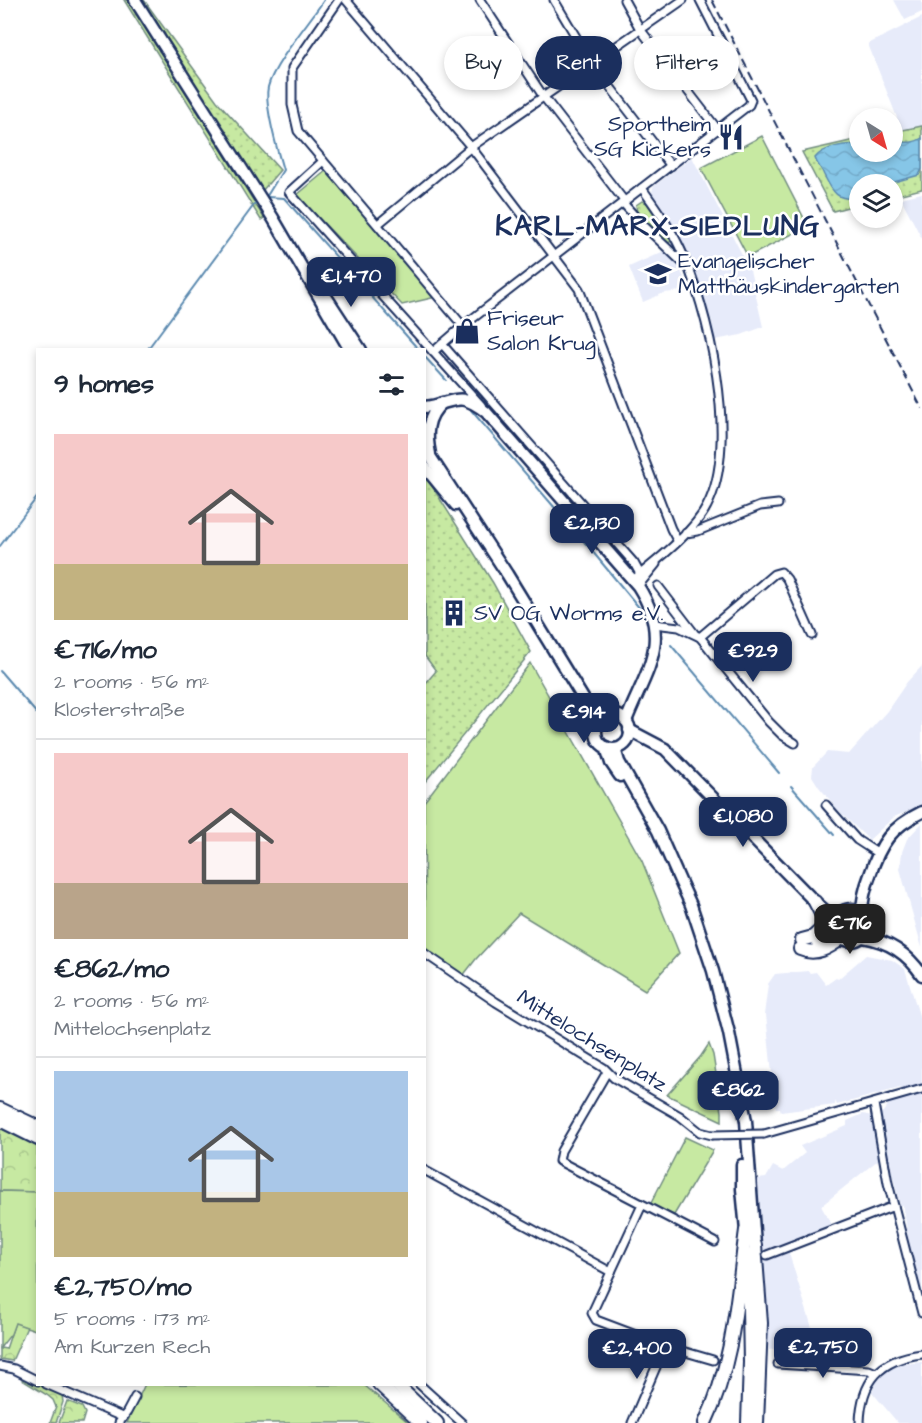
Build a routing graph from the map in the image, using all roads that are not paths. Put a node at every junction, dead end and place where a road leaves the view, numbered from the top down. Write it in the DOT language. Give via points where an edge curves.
graph roads {
  1 [pos="135,0"];
  2 [pos="339,0"];
  3 [pos="346,0"];
  4 [pos="480,0"];
  5 [pos="554,0"];
  6 [pos="624,0"];
  7 [pos="682,0"];
  8 [pos="700,0"];
  9 [pos="640,29"];
  10 [pos="575,36"];
  11 [pos="622,41"];
  12 [pos="551,90"];
  13 [pos="613,90"];
  14 [pos="543,96"];
  15 [pos="718,130"];
  16 [pos="471,147"];
  17 [pos="323,161"];
  18 [pos="671,166"];
  19 [pos="642,188"];
  20 [pos="624,202"];
  21 [pos="273,218"];
  22 [pos="378,224"];
  23 [pos="555,256"];
  24 [pos="688,270"];
  25 [pos="463,326"];
  26 [pos="442,344"];
  27 [pos="349,348"];
  28 [pos="360,348"];
  29 [pos="433,352"];
  30 [pos="458,380"];
  31 [pos="458,398"];
  32 [pos="442,403"];
  33 [pos="426,407"];
  34 [pos="486,412"];
  35 [pos="428,462"];
  36 [pos="778,504"];
  37 [pos="705,511"];
  38 [pos="714,524"];
  39 [pos="686,532"];
  40 [pos="677,540"];
  41 [pos="661,557"];
  42 [pos="637,580"];
  43 [pos="658,586"];
  44 [pos="654,624"];
  45 [pos="812,634"];
  46 [pos="697,635"];
  47 [pos="600,722"];
  48 [pos="625,727"];
  49 [pos="795,743"];
  50 [pos="610,748"];
  51 [pos="826,805"];
  52 [pos="922,812"];
  53 [pos="877,853"];
  54 [pos="868,881"];
  55 [pos="798,883"];
  56 [pos="815,902"];
  57 [pos="862,913"];
  58 [pos="841,922"];
  59 [pos="868,926"];
  60 [pos="863,937"];
  61 [pos="426,954"];
  62 [pos="922,973"];
  63 [pos="607,1072"];
  64 [pos="922,1089"];
  65 [pos="874,1104"];
  66 [pos="0,1109"];
  67 [pos="0,1120"];
  68 [pos="36,1125"];
  69 [pos="36,1138"];
  70 [pos="426,1171"];
  71 [pos="642,1205"];
  72 [pos="894,1206"];
  73 [pos="746,1230"];
  74 [pos="715,1242"];
  75 [pos="755,1245"];
  76 [pos="767,1255"];
  77 [pos="611,1272"];
  78 [pos="922,1313"];
  79 [pos="664,1346"];
  80 [pos="922,1354"];
  81 [pos="713,1360"];
  82 [pos="778,1364"];
  83 [pos="0,1366"];
  84 [pos="876,1373"];
  85 [pos="36,1380"];
  86 [pos="50,1386"];
  87 [pos="381,1386"];
  88 [pos="398,1386"];
  89 [pos="421,1386"];
  90 [pos="135,1396"];
  91 [pos="758,1403"];
  92 [pos="121,1420"];
  93 [pos="421,1423"];
  94 [pos="437,1423"];
  95 [pos="462,1423"];
  96 [pos="632,1423"];
  97 [pos="705,1423"];
  98 [pos="748,1423"];
  99 [pos="757,1423"];
  100 [pos="763,1423"];
  101 [pos="861,1423"];
  1 -- 21 [label="main road"];
  2 -- 17 [label="street" via="297,58 291,78 295,124"];
  3 -- 16 [label="street"];
  4 -- 14 [label="street"];
  5 -- 10 [label="street"];
  6 -- 9 [label="street"];
  7 -- 9 [label="street"];
  8 -- 15 [label="street" via="751,100"];
  9 -- 11 [label="street"];
  9 -- 15 [label="street"];
  12 -- 14 [label="street"];
  13 -- 18 [label="street"];
  14 -- 16 [label="street"];
  14 -- 20 [label="street"];
  15 -- 18 [label="street"];
  16 -- 22 [label="street"];
  16 -- 23 [label="street"];
  17 -- 22 [label="street"];
  17 -- 29 [label="street" via="289,192"];
  18 -- 19 [label="street"];
  19 -- 20 [label="street"];
  19 -- 24 [label="street" via="673,234"];
  20 -- 23 [label="street"];
  20 -- 24 [label="street"];
  21 -- 27 [label="main road"];
  21 -- 28 [label="main road"];
  22 -- 25 [label="street"];
  23 -- 25 [label="street"];
  23 -- 40 [label="street" via="579,289"];
  24 -- 37 [label="street" via="708,332 718,390 721,454"];
  25 -- 26 [label="street"];
  26 -- 29 [label="street"];
  26 -- 42 [label="street" via="634,563"];
  29 -- 30 [label="street"];
  30 -- 31 [label="street"];
  30 -- 34 [label="street"];
  31 -- 32 [label="main road"];
  31 -- 34 [label="main road"];
  32 -- 33 [label="main road"];
  32 -- 35 [label="main road" via="433,412 428,426"];
  34 -- 42 [label="main road"];
  35 -- 47 [label="main road"];
  36 -- 38 [label="street" via="760,506"];
  37 -- 38 [label="street"];
  37 -- 39 [label="street"];
  38 -- 39 [label="street"];
  39 -- 40 [label="street"];
  40 -- 41 [label="street"];
  41 -- 42 [label="street"];
  41 -- 42 [label="street" via="648,575"];
  42 -- 44 [label="main road"];
  43 -- 46 [label="street"];
  44 -- 46 [label="street" via="676,626"];
  44 -- 48 [label="main road" via="653,652"];
  45 -- 46 [label="street" via="782,572 774,574"];
  46 -- 49 [label="street" via="769,722"];
  47 -- 48 [label="main road"];
  47 -- 50 [label="main road" via="597,738"];
  48 -- 50 [label="main road" via="621,747"];
  48 -- 55 [label="main road" via="674,758"];
  50 -- 73 [label="main road" via="611,763 662,850 706,967 726,1046 743,1142 741,1180"];
  50 -- 75 [label="main road" via="658,831 681,881 713,971 746,1121"];
  51 -- 53 [label="street" via="857,840"];
  52 -- 53 [label="main road" via="898,826"];
  53 -- 54 [label="main road"];
  54 -- 57 [label="main road"];
  54 -- 58 [label="main road"];
  55 -- 56 [label="main road"];
  55 -- 58 [label="main road" via="826,904"];
  56 -- 58 [label="main road"];
  56 -- 58 [label="highway" via="824,919 823,928 801,945 827,939"];
  57 -- 58 [label="main road"];
  57 -- 59 [label="main road"];
  58 -- 60 [label="main road" via="853,941"];
  59 -- 60 [label="main road"];
  59 -- 62 [label="main road" via="903,945 913,954"];
  60 -- 62 [label="main road" via="905,954"];
  61 -- 63 [label="street, Mittelochsenplatz"];
  63 -- 65 [label="street, Mittelochsenplatz, bridge" via="700,1132 712,1135 764,1134"];
  63 -- 71 [label="street" via="559,1161"];
  64 -- 65 [label="street, Mittelochsenplatz"];
  65 -- 72 [label="street"];
  66 -- 68 [label="highway"];
  67 -- 69 [label="highway"];
  70 -- 77 [label="street"];
  71 -- 74 [label="street"];
  71 -- 77 [label="street"];
  72 -- 76 [label="street"];
  72 -- 78 [label="street"];
  73 -- 97 [label="highway" via="729,1353"];
  73 -- 98 [label="highway" via="750,1321"];
  75 -- 91 [label="highway" via="761,1323"];
  77 -- 79 [label="street" via="593,1317"];
  79 -- 81 [label="street"];
  79 -- 96 [label="street"];
  80 -- 84 [label="street" via="900,1358"];
  82 -- 84 [label="street"];
  83 -- 85 [label="street"];
  84 -- 101 [label="street" via="861,1405"];
  86 -- 92 [label="street"];
  87 -- 93 [label="highway"];
  88 -- 94 [label="highway"];
  89 -- 95 [label="street"];
  90 -- 92 [label="street"];
  91 -- 99 [label="highway"];
  91 -- 100 [label="highway"];
}
